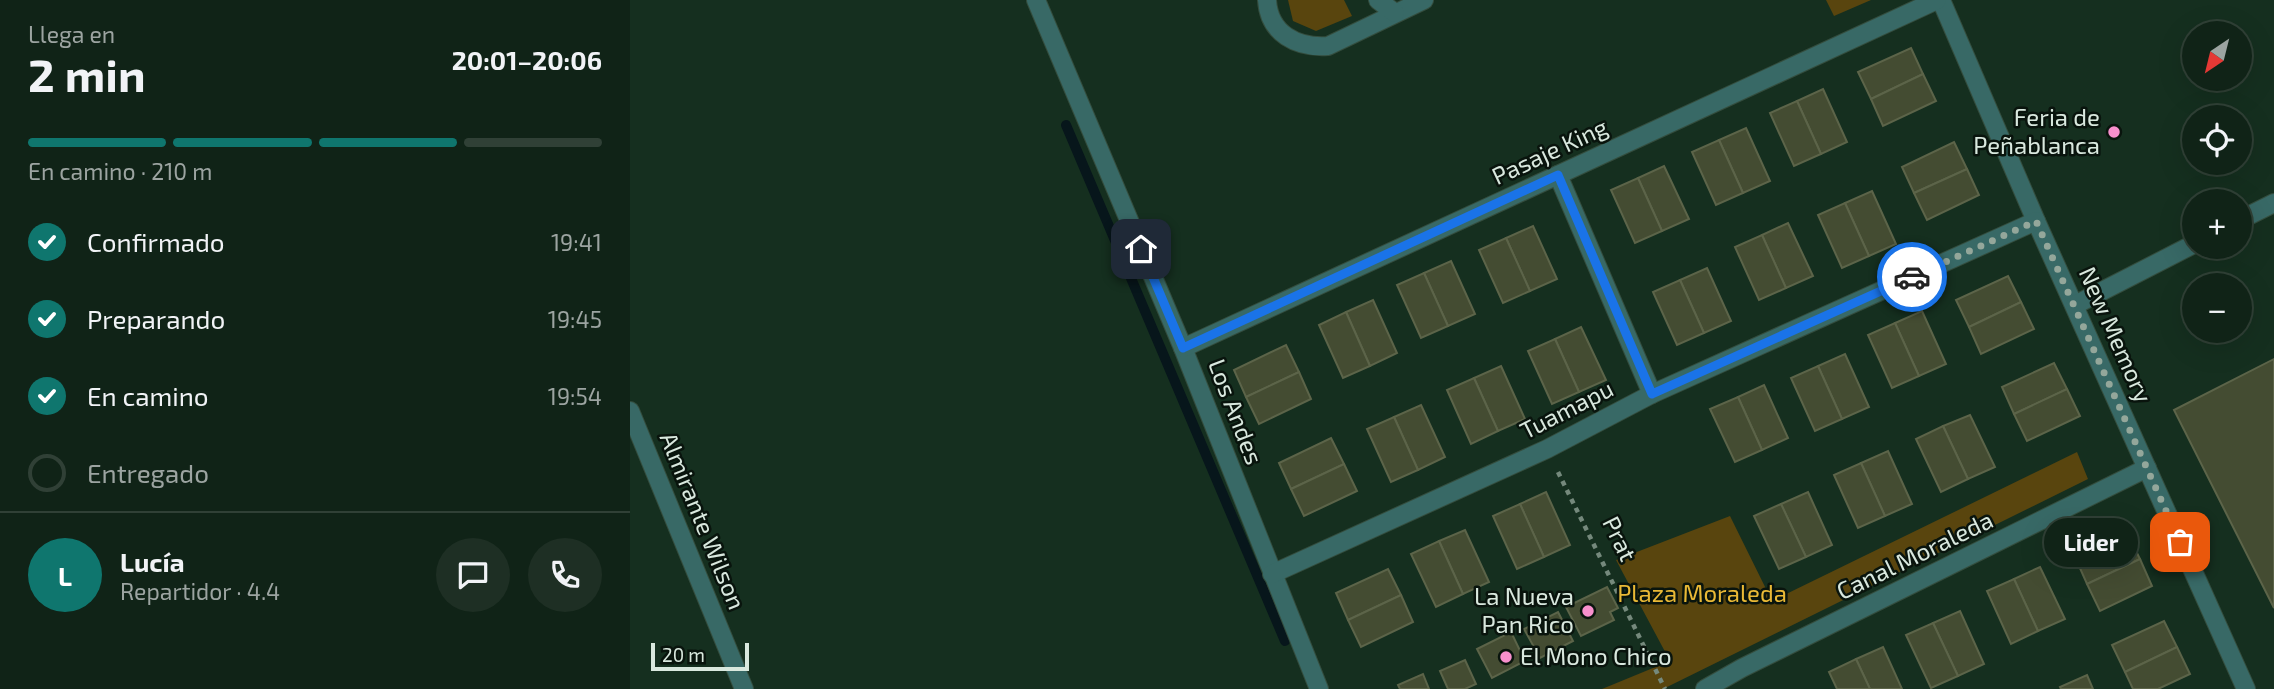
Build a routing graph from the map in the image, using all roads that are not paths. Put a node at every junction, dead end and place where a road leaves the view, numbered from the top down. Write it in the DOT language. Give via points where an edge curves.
graph roads {
  1 [pos="1036,0"];
  2 [pos="1267,0"];
  3 [pos="1378,0"];
  4 [pos="1424,0"];
  5 [pos="1939,0"];
  6 [pos="1395,13"];
  7 [pos="1558,175"];
  8 [pos="2274,203"];
  9 [pos="2252,214"];
  10 [pos="2036,221"];
  11 [pos="2182,250"];
  12 [pos="2075,305"];
  13 [pos="1183,348"];
  14 [pos="1652,394"];
  15 [pos="630,411"];
  16 [pos="2147,468"];
  17 [pos="1272,574"];
  18 [pos="744,689"];
  19 [pos="1319,689"];
  20 [pos="1705,689"];
  21 [pos="2246,689"];
  1 -- 13 [label="street, Los Andes"];
  2 -- 6 [label="street" via="1272,20 1283,34 1313,47 1328,46"];
  3 -- 6 [label="street"];
  4 -- 6 [label="street"];
  5 -- 7 [label="street, Pasaje King"];
  5 -- 10 [label="street, New Memory"];
  7 -- 13 [label="street, Pasaje King"];
  7 -- 14 [label="street"];
  8 -- 9 [label="street"];
  10 -- 12 [label="street, New Memory"];
  10 -- 14 [label="street, Tuamapu"];
  11 -- 12 [label="street"];
  12 -- 16 [label="street, New Memory"];
  13 -- 17 [label="street, Los Andes"];
  14 -- 17 [label="street, Tuamapu" via="1547,449"];
  15 -- 18 [label="street, Almirante Wilson"];
  16 -- 20 [label="street, Canal Moraleda"];
  16 -- 21 [label="street, New Memory"];
  17 -- 19 [label="street, Los Andes"];
}
